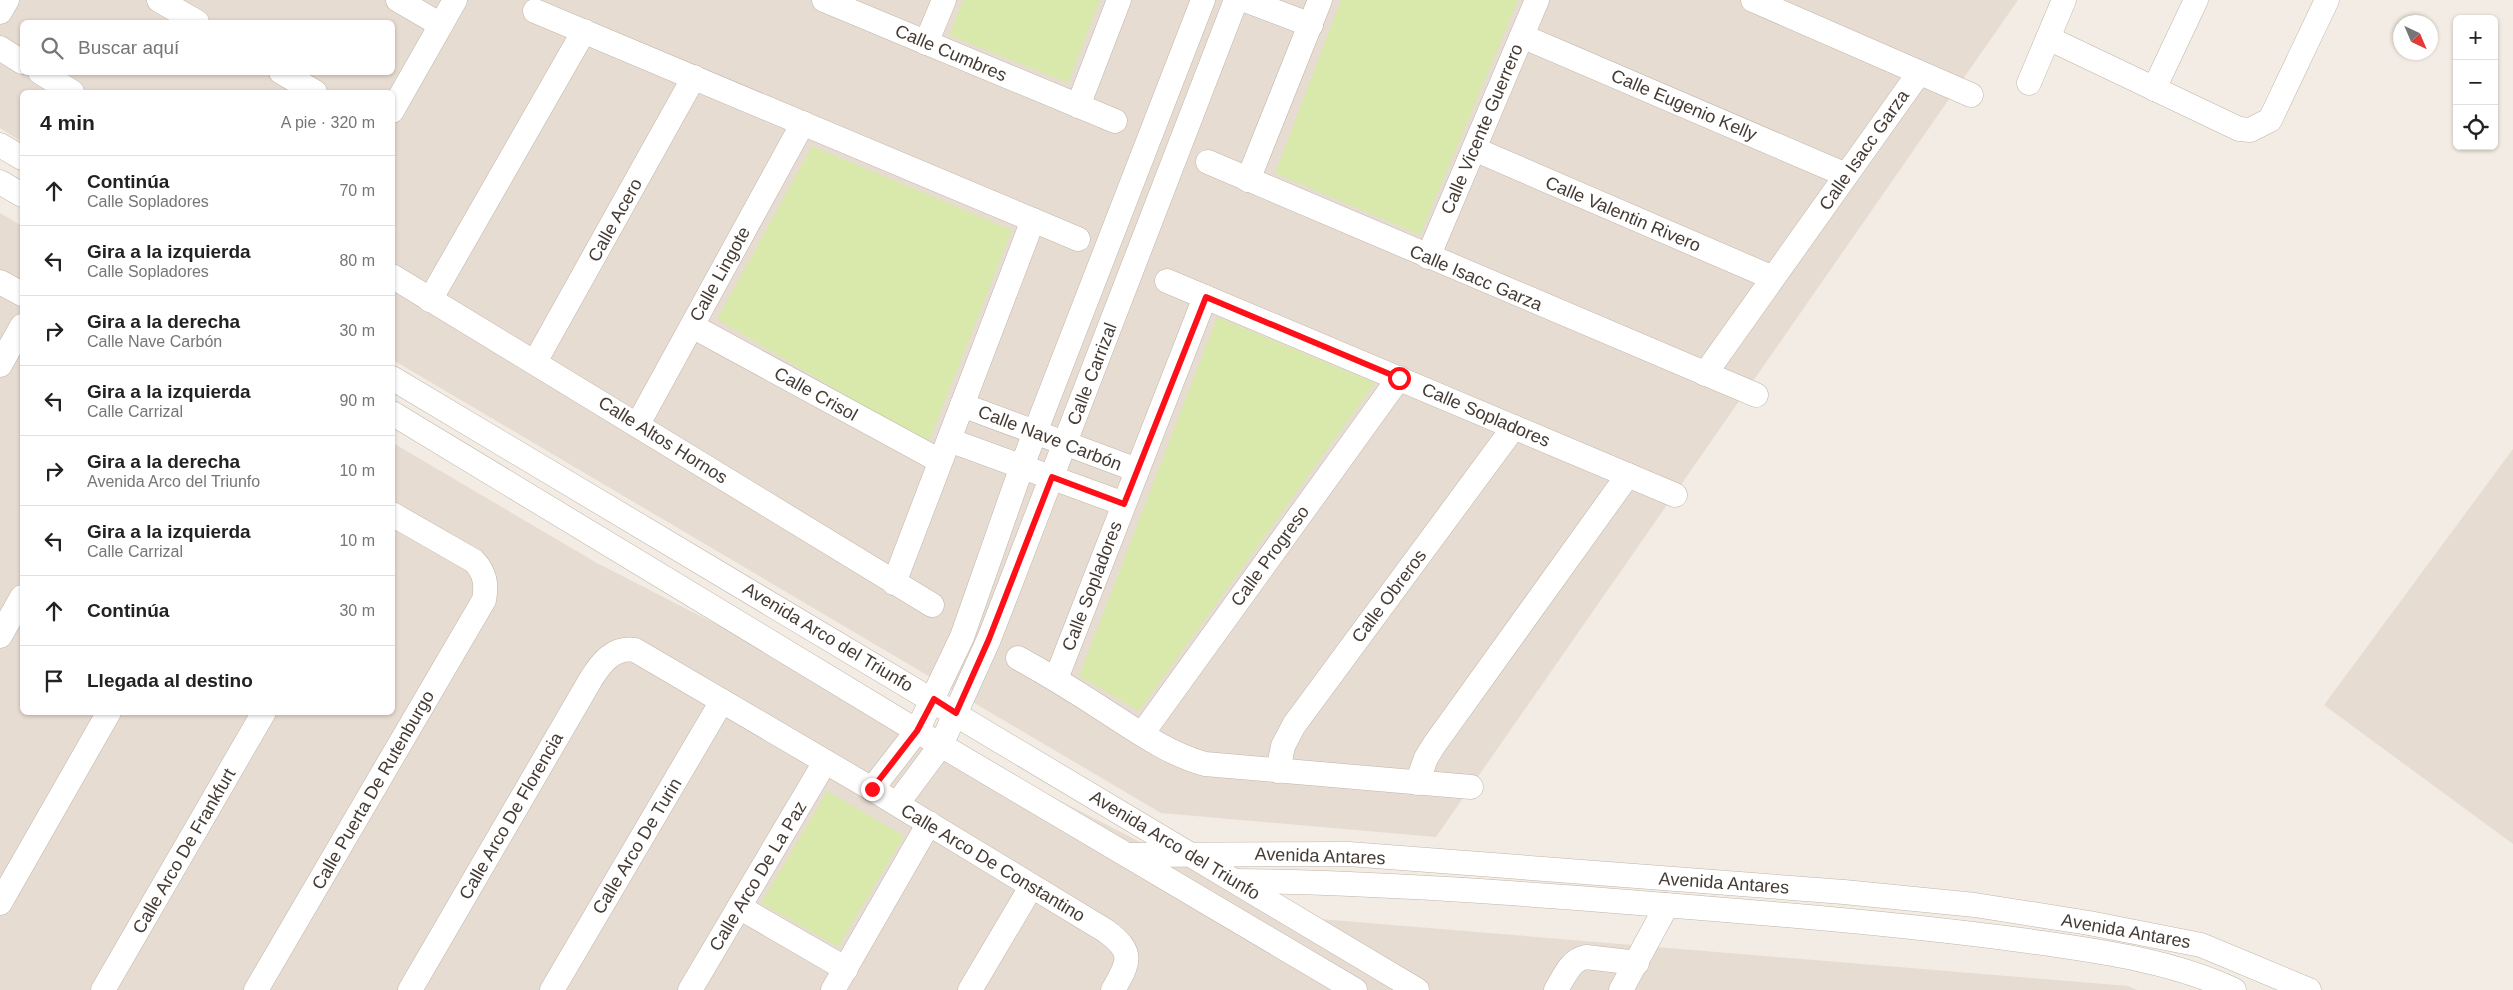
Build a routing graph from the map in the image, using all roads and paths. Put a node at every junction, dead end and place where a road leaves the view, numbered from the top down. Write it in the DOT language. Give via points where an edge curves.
graph roads {
  1 [pos="7,0"];
  2 [pos="159,0"];
  3 [pos="398,0"];
  4 [pos="455,0"];
  5 [pos="824,0"];
  6 [pos="944,0"];
  7 [pos="1119,0"];
  8 [pos="1203,0"];
  9 [pos="1236,0"];
  10 [pos="1245,0"];
  11 [pos="1320,0"];
  12 [pos="1537,0"];
  13 [pos="1753,0"];
  14 [pos="2064,0"];
  15 [pos="2196,0"];
  16 [pos="2327,0"];
  17 [pos="535,10"];
  18 [pos="0,12"];
  19 [pos="194,20"];
  20 [pos="441,25"];
  21 [pos="1310,25"];
  22 [pos="584,31"];
  23 [pos="1522,36"];
  24 [pos="2048,38"];
  25 [pos="926,42"];
  26 [pos="0,48"];
  27 [pos="20,61"];
  28 [pos="1919,73"];
  29 [pos="45,75"];
  30 [pos="286,75"];
  31 [pos="694,77"];
  32 [pos="2029,83"];
  33 [pos="2154,89"];
  34 [pos="69,90"];
  35 [pos="312,90"];
  36 [pos="1971,95"];
  37 [pos="395,106"];
  38 [pos="1078,106"];
  39 [pos="1115,121"];
  40 [pos="802,123"];
  41 [pos="0,145"];
  42 [pos="1474,149"];
  43 [pos="20,157"];
  44 [pos="1208,162"];
  45 [pos="1846,175"];
  46 [pos="1248,180"];
  47 [pos="0,182"];
  48 [pos="20,194"];
  49 [pos="1033,220"];
  50 [pos="1078,239"];
  51 [pos="1428,257"];
  52 [pos="395,278"];
  53 [pos="1773,278"];
  54 [pos="1167,280"];
  55 [pos="0,282"];
  56 [pos="20,293"];
  57 [pos="1206,297"];
  58 [pos="430,300"];
  59 [pos="692,326"];
  60 [pos="20,330"];
  61 [pos="535,362"];
  62 [pos="0,366"];
  63 [pos="1705,374"];
  64 [pos="1399,378"];
  65 [pos="395,380"];
  66 [pos="1756,395"];
  67 [pos="962,405"];
  68 [pos="395,415"];
  69 [pos="638,424"];
  70 [pos="1514,427"];
  71 [pos="1035,432"];
  72 [pos="1065,443"];
  73 [pos="944,450"];
  74 [pos="1022,466"];
  75 [pos="1137,470"];
  76 [pos="1628,475"];
  77 [pos="1052,477"];
  78 [pos="1674,495"];
  79 [pos="1124,504"];
  80 [pos="395,516"];
  81 [pos="894,583"];
  82 [pos="20,601"];
  83 [pos="932,605"];
  84 [pos="0,636"];
  85 [pos="622,650"];
  86 [pos="1018,658"];
  87 [pos="1056,679"];
  88 [pos="934,699"];
  89 [pos="722,701"];
  90 [pos="956,713"];
  91 [pos="107,715"];
  92 [pos="262,715"];
  93 [pos="917,731"];
  94 [pos="1142,734"];
  95 [pos="941,745"];
  96 [pos="825,762"];
  97 [pos="1278,771"];
  98 [pos="1417,783"];
  99 [pos="1472,787"];
  100 [pos="872,789"];
  101 [pos="897,804"];
  102 [pos="929,824"];
  103 [pos="1188,853"];
  104 [pos="1127,855"];
  105 [pos="1234,881"];
  106 [pos="1175,883"];
  107 [pos="1031,887"];
  108 [pos="0,903"];
  109 [pos="739,906"];
  110 [pos="1667,906"];
  111 [pos="1637,964"];
  112 [pos="846,969"];
  113 [pos="103,990"];
  114 [pos="256,990"];
  115 [pos="410,990"];
  116 [pos="552,990"];
  117 [pos="690,990"];
  118 [pos="833,990"];
  119 [pos="970,990"];
  120 [pos="1113,990"];
  121 [pos="1355,990"];
  122 [pos="1417,990"];
  123 [pos="1556,990"];
  124 [pos="1621,990"];
  125 [pos="2234,990"];
  126 [pos="2308,990"];
  1 -- 18 [label="street"];
  2 -- 19 [label="street"];
  3 -- 20 [label="street"];
  4 -- 20 [label="street"];
  5 -- 25 [label="street, Calle Cumbres"];
  6 -- 25 [label="street"];
  7 -- 38 [label="street"];
  8 -- 71 [label="street, Calle Carrizal"];
  9 -- 72 [label="street, Calle Carrizal"];
  10 -- 21 [label="street"];
  11 -- 21 [label="street"];
  12 -- 23 [label="street, Calle Vicente Guerrero"];
  13 -- 28 [label="street, Calle Isacc Garza"];
  14 -- 24 [label="street"];
  15 -- 33 [label="street"];
  16 -- 33 [label="street" via="2270,120 2261,126 2239,129"];
  17 -- 22 [label="street"];
  20 -- 37 [label="street"];
  21 -- 46 [label="street"];
  22 -- 31 [label="street"];
  22 -- 58 [label="street"];
  23 -- 42 [label="street, Calle Vicente Guerrero"];
  23 -- 45 [label="street, Calle Eugenio Kelly"];
  24 -- 32 [label="street"];
  24 -- 33 [label="street"];
  25 -- 38 [label="street, Calle Cumbres"];
  26 -- 27 [label="street"];
  28 -- 36 [label="street, Calle Isacc Garza"];
  28 -- 45 [label="street, Calle Isacc Garza"];
  29 -- 34 [label="street"];
  30 -- 35 [label="street"];
  31 -- 40 [label="street"];
  31 -- 61 [label="street, Calle Acero"];
  38 -- 39 [label="street, Calle Cumbres"];
  40 -- 49 [label="street"];
  40 -- 59 [label="street, Calle Lingote"];
  41 -- 43 [label="street"];
  42 -- 51 [label="street, Calle Vicente Guerrero"];
  42 -- 53 [label="street, Calle Valentin Rivero"];
  44 -- 46 [label="street, Calle Isacc Garza"];
  45 -- 53 [label="street, Calle Isacc Garza"];
  46 -- 51 [label="street, Calle Isacc Garza"];
  47 -- 48 [label="street"];
  49 -- 50 [label="street"];
  49 -- 67 [label="street"];
  51 -- 63 [label="street, Calle Isacc Garza"];
  52 -- 58 [label="street, Calle Altos Hornos"];
  53 -- 63 [label="street, Calle Isacc Garza"];
  54 -- 57 [label="street, Calle Sopladores"];
  55 -- 56 [label="street"];
  57 -- 64 [label="street, Calle Sopladores"];
  57 -- 75 [label="street, Calle Sopladores"];
  58 -- 61 [label="street, Calle Altos Hornos"];
  59 -- 69 [label="street, Calle Lingote"];
  59 -- 73 [label="street, Calle Crisol"];
  60 -- 62 [label="street"];
  61 -- 69 [label="street, Calle Altos Hornos"];
  63 -- 66 [label="street, Calle Isacc Garza"];
  64 -- 70 [label="street, Calle Sopladores"];
  64 -- 94 [label="street, Calle Progreso"];
  65 -- 88 [label="street, Avenida Arco del Triunfo"];
  67 -- 71 [label="street, Calle Nave Carbón"];
  67 -- 73 [label="street"];
  68 -- 93 [label="street, Avenida Arco del Triunfo"];
  69 -- 81 [label="street, Calle Altos Hornos"];
  70 -- 76 [label="street, Calle Sopladores"];
  70 -- 97 [label="street, Calle Obreros" via="1294,726 1283,746"];
  71 -- 72 [label="street, Calle Nave Carbón"];
  71 -- 74 [label="street, Calle Carrizal"];
  72 -- 75 [label="street, Calle Nave Carbón"];
  72 -- 77 [label="street, Calle Carrizal"];
  73 -- 74 [label="street, Calle Nave Carbón"];
  73 -- 81 [label="street"];
  74 -- 77 [label="street, Calle Nave Carbón"];
  74 -- 88 [label="street, Calle Carrizal" via="962,636"];
  75 -- 79 [label="street, Calle Sopladores"];
  76 -- 78 [label="street, Calle Sopladores"];
  76 -- 98 [label="street" via="1434,744"];
  77 -- 79 [label="street, Calle Nave Carbón"];
  77 -- 90 [label="street, Calle Carrizal" via="989,639"];
  79 -- 87 [label="street, Calle Sopladores"];
  80 -- 114 [label="street, Calle Puerta De Rutenburgo" via="474,561 482,570 486,588 479,608"];
  81 -- 83 [label="street, Calle Altos Hornos"];
  82 -- 84 [label="street"];
  85 -- 89 [label="street, Calle Arco De Constantino" via="635,650"];
  85 -- 115 [label="street, Calle Arco De Florencia" via="600,665 591,679"];
  86 -- 87 [label="street"];
  87 -- 94 [label="street"];
  88 -- 90 [label="street, Avenida Arco del Triunfo"];
  88 -- 93 [label="street, Calle Carrizal"];
  89 -- 96 [label="street, Calle Arco De Constantino"];
  89 -- 116 [label="street, Calle Arco De Turin"];
  90 -- 95 [label="street, Calle Carrizal"];
  90 -- 103 [label="street, Avenida Arco del Triunfo"];
  91 -- 108 [label="street"];
  92 -- 113 [label="street, Calle Arco De Frankfurt"];
  93 -- 95 [label="street, Avenida Arco del Triunfo"];
  93 -- 100 [label="street, Calle Carrizal"];
  94 -- 97 [label="street" via="1186,758 1205,764"];
  95 -- 101 [label="street, Calle Carrizal"];
  95 -- 104 [label="street, Avenida Arco del Triunfo"];
  96 -- 100 [label="street, Calle Arco De Constantino"];
  96 -- 109 [label="street, Calle Arco De La Paz"];
  97 -- 98 [label="street"];
  98 -- 99 [label="street"];
  100 -- 101 [label="street, Calle Arco De Constantino"];
  101 -- 102 [label="street, Calle Arco De Constantino"];
  102 -- 107 [label="street, Calle Arco De Constantino"];
  102 -- 112 [label="street"];
  103 -- 104 [label="street, Avenida Antares"];
  103 -- 105 [label="street, Avenida Arco del Triunfo"];
  103 -- 126 [label="street, Avenida Antares" via="1349,854 1844,892 1975,906 2201,944"];
  104 -- 106 [label="street, Avenida Arco del Triunfo"];
  105 -- 106 [label="street, Avenida Antares"];
  105 -- 110 [label="street, Avenida Antares" via="1317,882"];
  105 -- 122 [label="street, Avenida Arco del Triunfo"];
  106 -- 121 [label="street, Avenida Arco del Triunfo"];
  107 -- 119 [label="street"];
  107 -- 120 [label="street, Calle Arco De Constantino" via="1119,940 1127,951 1126,969"];
  109 -- 112 [label="street"];
  109 -- 117 [label="street, Calle Arco De La Paz"];
  110 -- 111 [label="street"];
  110 -- 125 [label="street, Avenida Antares" via="1902,924 2100,951 2163,965"];
  111 -- 123 [label="street" via="1586,957 1578,959"];
  111 -- 124 [label="street"];
  112 -- 118 [label="street"];
}
